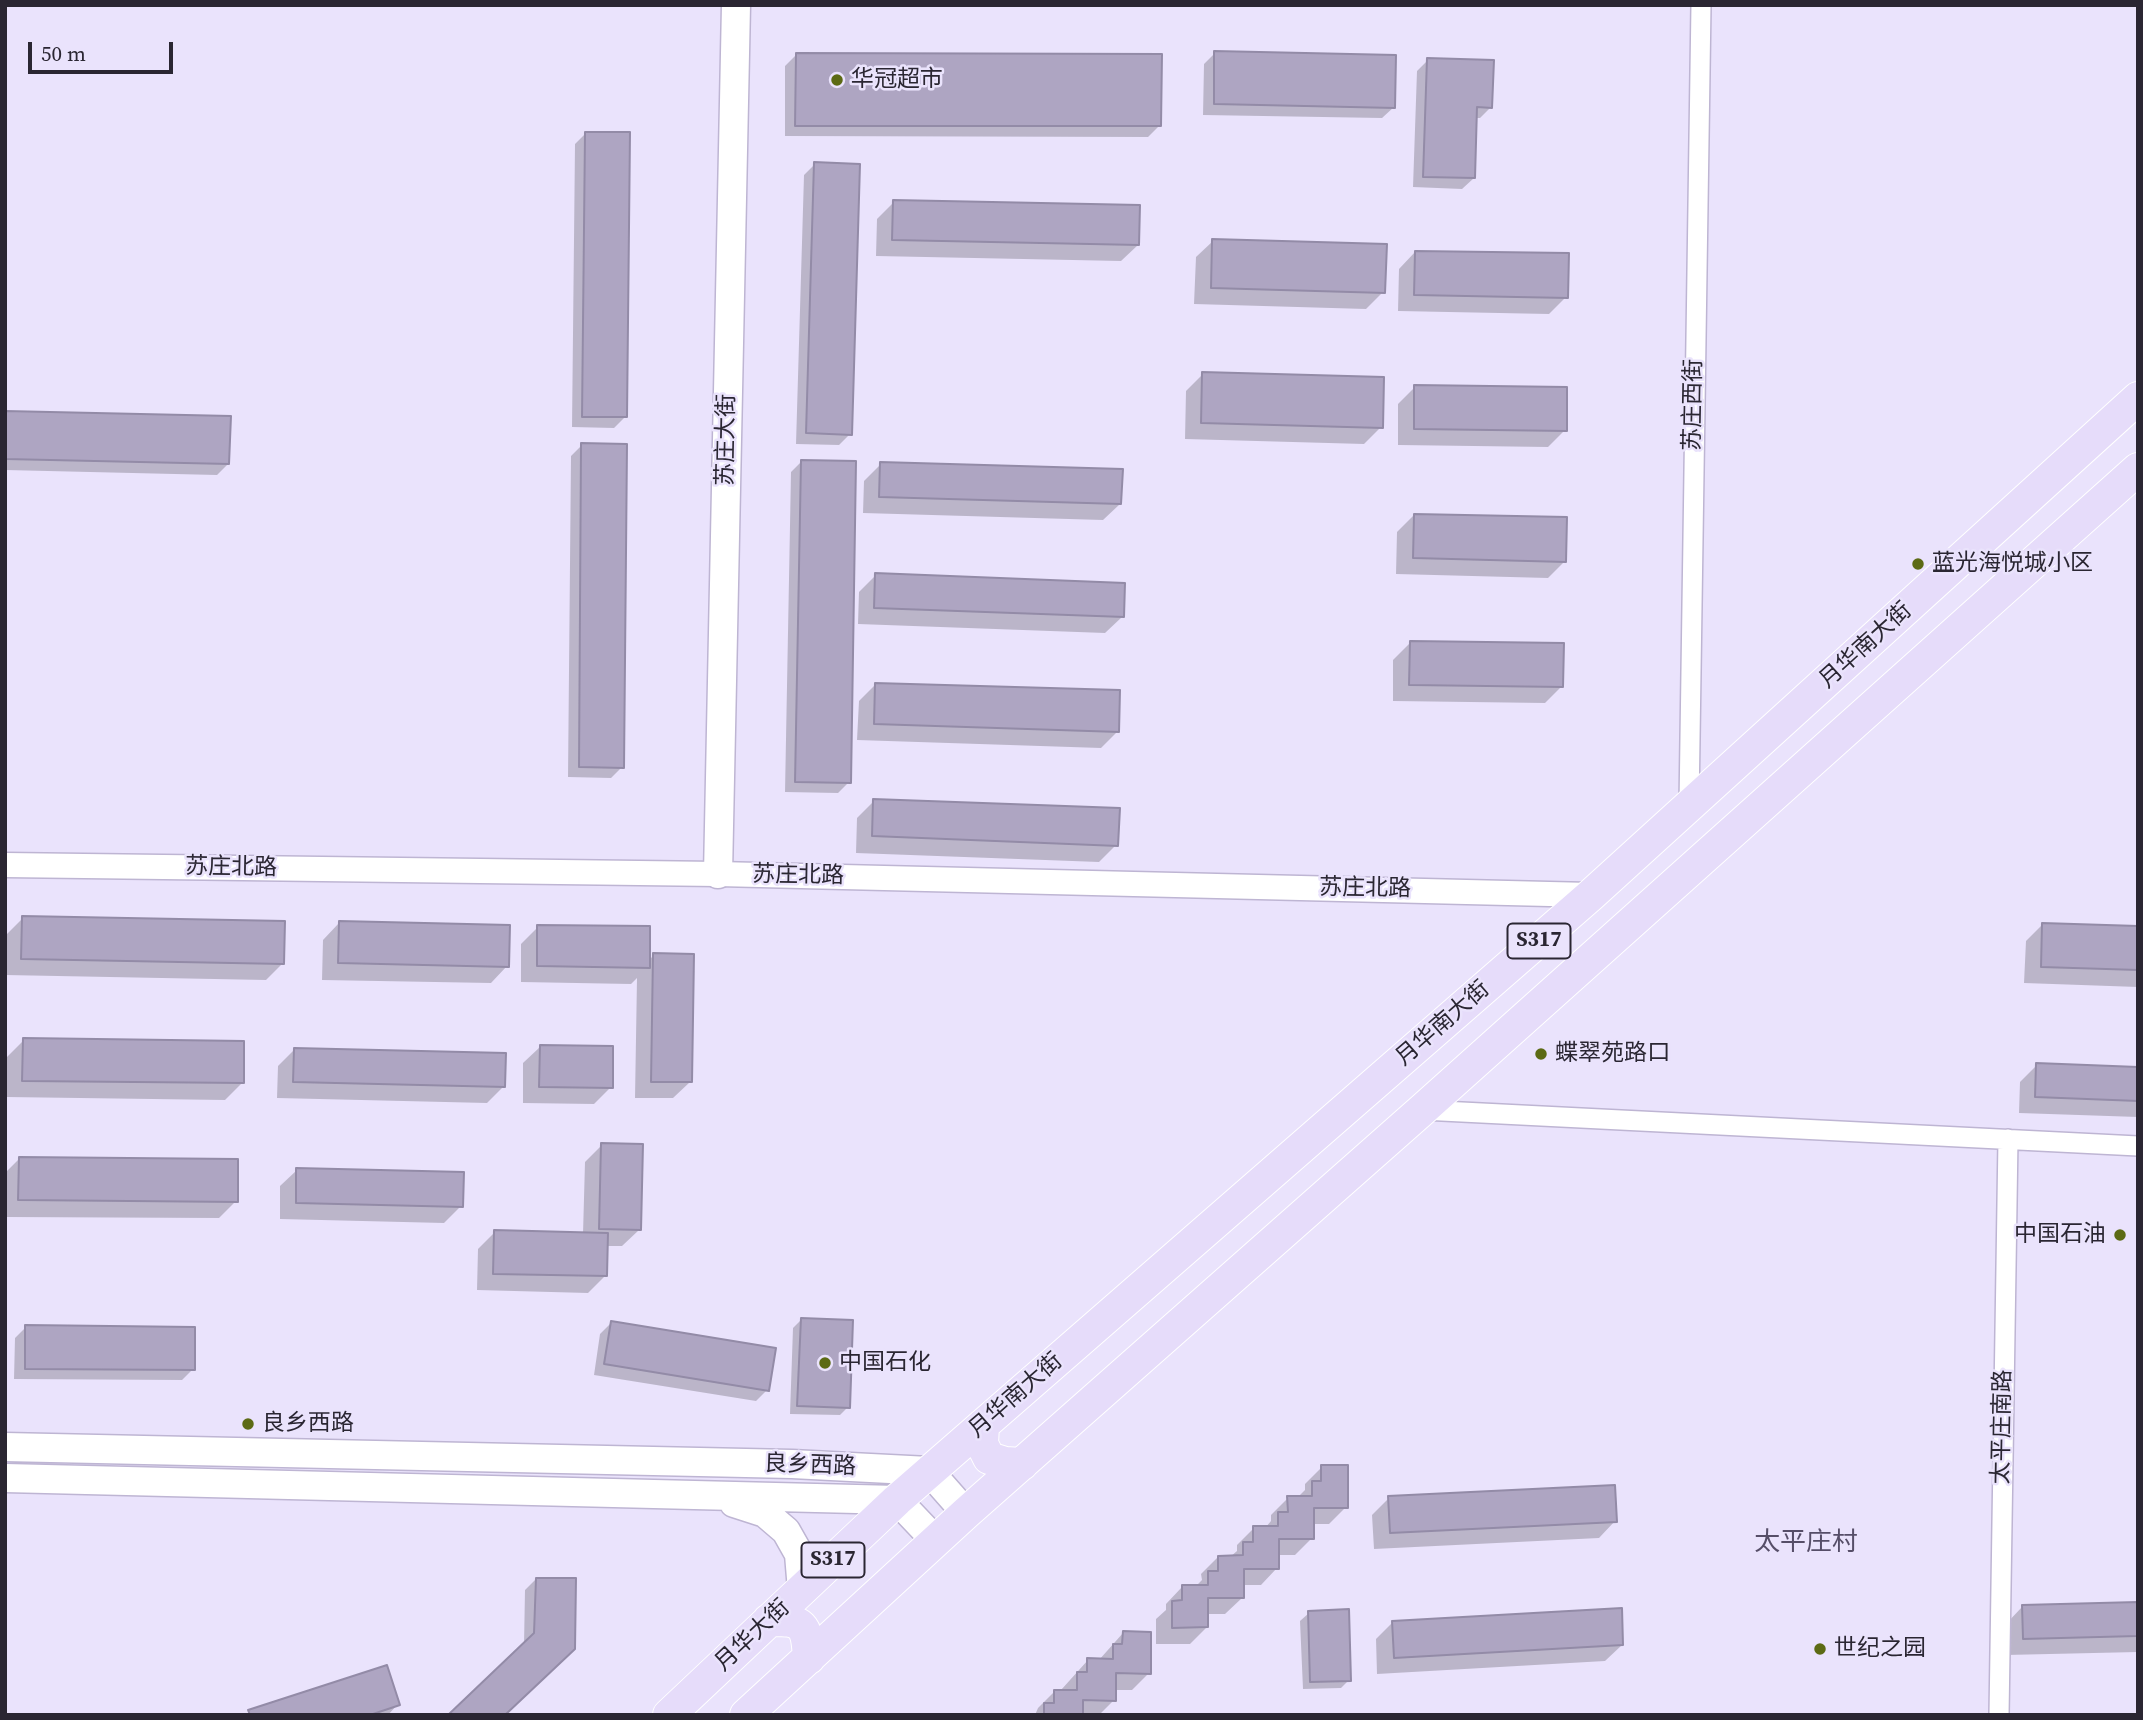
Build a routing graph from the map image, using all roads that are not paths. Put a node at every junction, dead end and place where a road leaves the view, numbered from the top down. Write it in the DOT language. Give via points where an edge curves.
graph roads {
  1 [pos="736,5"];
  2 [pos="1701,5"];
  3 [pos="2138,398"];
  4 [pos="2138,469"];
  5 [pos="1689,805"];
  6 [pos="5,865"];
  7 [pos="718,874"];
  8 [pos="1591,895"];
  9 [pos="1422,1110"];
  10 [pos="2008,1139"];
  11 [pos="2138,1146"];
  12 [pos="983,1425"];
  13 [pos="5,1447"];
  14 [pos="1022,1464"];
  15 [pos="929,1471"];
  16 [pos="5,1478"];
  17 [pos="711,1495"];
  18 [pos="897,1500"];
  19 [pos="967,1513"];
  20 [pos="936,1541"];
  21 [pos="802,1590"];
  22 [pos="769,1620"];
  23 [pos="809,1658"];
  24 [pos="669,1715"];
  25 [pos="746,1715"];
  26 [pos="1999,1715"];
  1 -- 7 [label="main road, 苏庄大街"];
  2 -- 5 [label="street, 苏庄西街"];
  3 -- 5 [label="main road, 月华南大街 / S317"];
  4 -- 9 [label="main road, S317"];
  5 -- 8 [label="main road, 月华南大街 / S317"];
  6 -- 7 [label="street, 苏庄北路"];
  7 -- 8 [label="street, 苏庄北路"];
  8 -- 12 [label="main road, 月华南大街 / S317"];
  9 -- 10 [label="street"];
  9 -- 14 [label="main road, S317"];
  10 -- 11 [label="street"];
  10 -- 26 [label="street, 太平庄南路"];
  12 -- 14 [label="main road" via="982,1444 989,1458"];
  12 -- 15 [label="main road, 月华南大街 / S317"];
  13 -- 15 [label="main road, 良乡西路"];
  14 -- 19 [label="main road, S317"];
  15 -- 18 [label="main road, 月华南大街 / S317"];
  15 -- 19 [label="main road"];
  16 -- 17 [label="main road, 良乡西路"];
  17 -- 18 [label="main road, 良乡西路"];
  17 -- 21 [label="main road" via="765,1513 786,1531 799,1554"];
  18 -- 20 [label="main road"];
  18 -- 21 [label="main road, 月华大街 / S317"];
  19 -- 20 [label="main road, S317"];
  20 -- 23 [label="main road, S317"];
  21 -- 22 [label="main road, 月华大街 / S317"];
  22 -- 23 [label="main road" via="802,1625"];
  22 -- 24 [label="main road, 月华大街 / S317"];
  23 -- 25 [label="main road, S317"];
}
